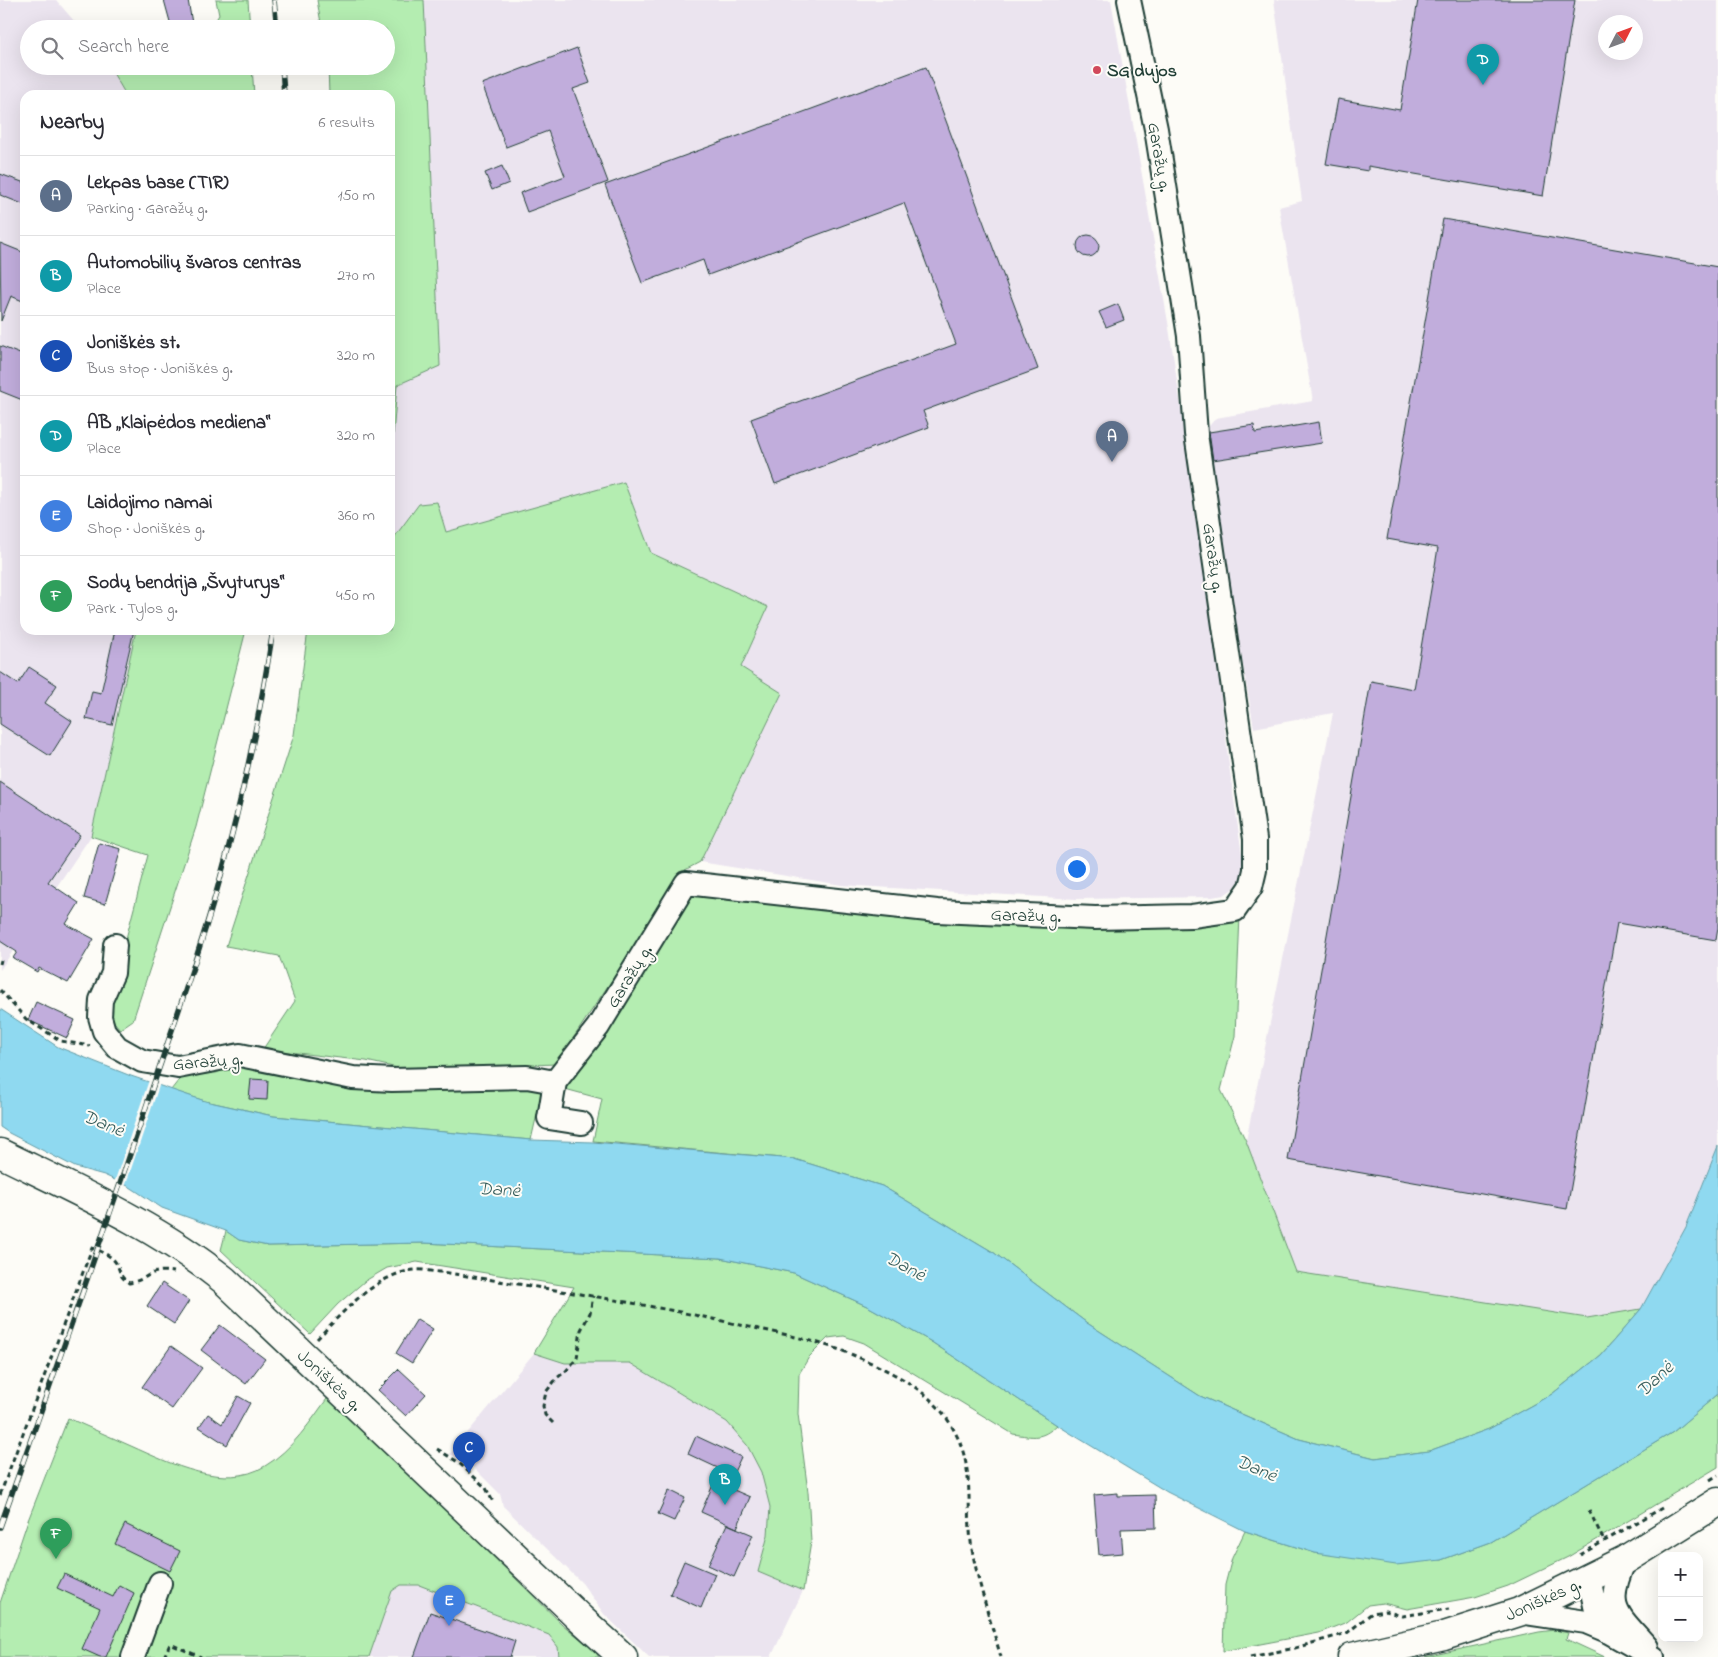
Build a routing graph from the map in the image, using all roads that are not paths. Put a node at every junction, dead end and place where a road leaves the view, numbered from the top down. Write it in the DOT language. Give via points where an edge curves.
graph roads {
  1 [pos="1129,0"];
  2 [pos="114,945"];
  3 [pos="555,1082"];
  4 [pos="581,1123"];
  5 [pos="0,1153"];
  6 [pos="1711,1493"];
  7 [pos="1624,1560"];
  8 [pos="1584,1567"];
  9 [pos="160,1583"];
  10 [pos="1614,1605"];
  11 [pos="1519,1612"];
  12 [pos="1605,1630"];
  13 [pos="133,1657"];
  14 [pos="624,1657"];
  15 [pos="1352,1657"];
  16 [pos="1654,1657"];
  1 -- 3 [label="street, Garažų g." via="1156,128 1189,336 1196,434 1255,839 1255,870 1250,887 1235,910 1192,916 1095,918 937,911 686,883 598,1027"];
  2 -- 3 [label="street, Garažų g." via="113,973 101,1000 100,1017 104,1031 117,1047 142,1060 178,1067 240,1055 353,1078 527,1077"];
  3 -- 4 [label="street" via="549,1118"];
  5 -- 14 [label="main road, Joniškės g." via="150,1229 224,1280"];
  6 -- 7 [label="main road, Joniškės g."];
  7 -- 8 [label="main road, Joniškės g."];
  7 -- 10 [label="street" via="1614,1588"];
  8 -- 10 [label="street"];
  8 -- 11 [label="main road, Joniškės g."];
  8 -- 12 [label="street"];
  9 -- 13 [label="street"];
  10 -- 16 [label="street"];
  11 -- 12 [label="street" via="1586,1622"];
  11 -- 15 [label="main road, Joniškės g." via="1444,1636"];
  12 -- 16 [label="street"];
}
